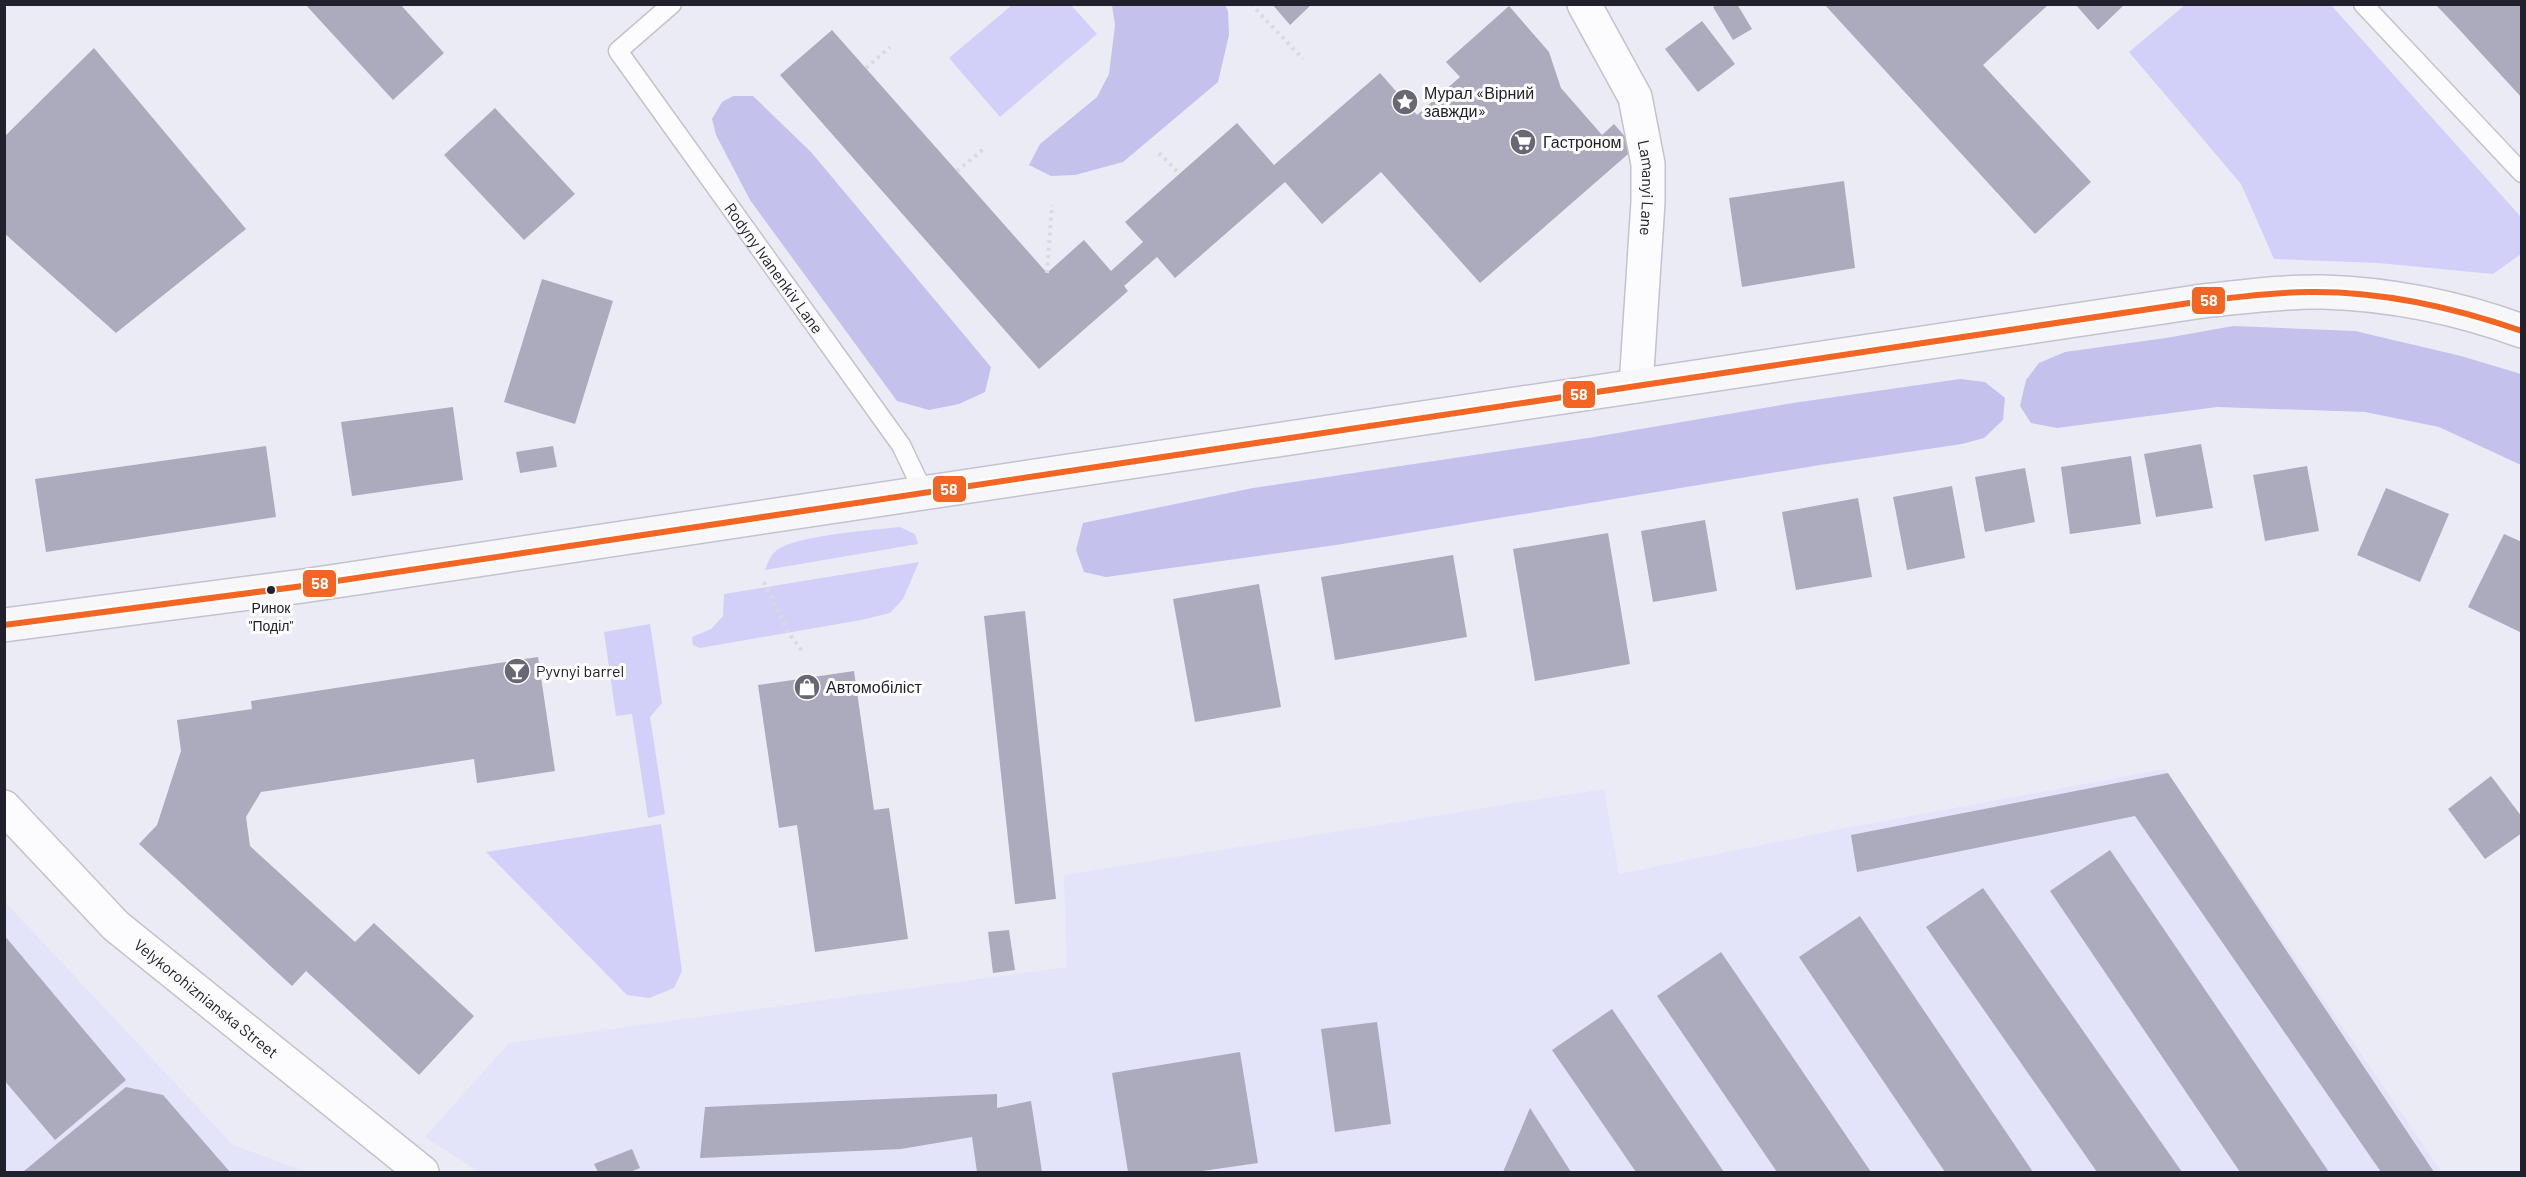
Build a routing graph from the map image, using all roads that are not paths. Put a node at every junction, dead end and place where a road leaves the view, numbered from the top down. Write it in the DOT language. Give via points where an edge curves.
graph roads {
  1 [pos="672,4"];
  2 [pos="1584,4"];
  3 [pos="2363,4"];
  4 [pos="2522,174"];
  5 [pos="2522,331"];
  6 [pos="1635,386"];
  7 [pos="923,491"];
  8 [pos="4,625"];
  9 [pos="4,807"];
  10 [pos="422,1173"];
  1 -- 7 [label="lane, Rodyny Ivanenkiv Lane" via="618,51 901,445"];
  2 -- 6 [label="street, Lamanyi Lane" via="1635,97 1648,164"];
  3 -- 4 [label="lane"];
  5 -- 6 [label="main road" via="2445,308 2384,298 2322,292 2277,294 2192,302"];
  6 -- 7 [label="main road"];
  7 -- 8 [label="main road" via="303,586"];
  9 -- 10 [label="street, Velykorohiznianska Street" via="116,926"];
}
